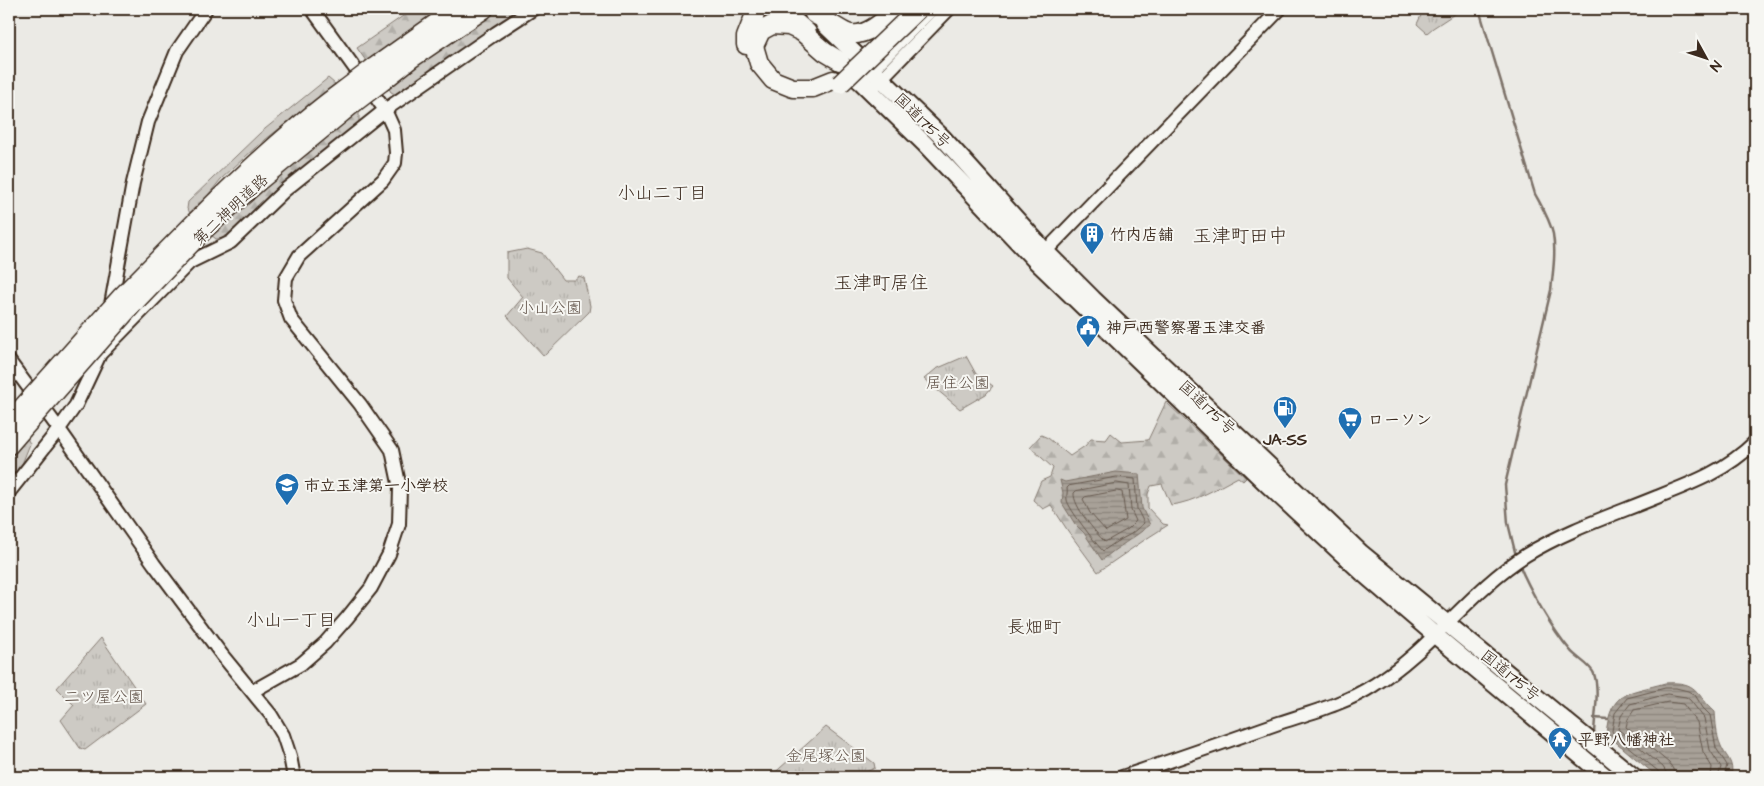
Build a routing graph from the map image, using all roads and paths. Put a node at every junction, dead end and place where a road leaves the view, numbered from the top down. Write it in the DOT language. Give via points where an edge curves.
graph roads {
  1 [pos="206,9"];
  2 [pos="312,9"];
  3 [pos="456,9"];
  4 [pos="484,9"];
  5 [pos="533,9"];
  6 [pos="757,9"];
  7 [pos="782,9"];
  8 [pos="896,9"];
  9 [pos="906,9"];
  10 [pos="924,9"];
  11 [pos="949,9"];
  12 [pos="1280,9"];
  13 [pos="811,11"];
  14 [pos="840,61"];
  15 [pos="378,74"];
  16 [pos="870,79"];
  17 [pos="836,82"];
  18 [pos="385,110"];
  19 [pos="1041,256"];
  20 [pos="100,354"];
  21 [pos="9,361"];
  22 [pos="14,424"];
  23 [pos="59,429"];
  24 [pos="1755,442"];
  25 [pos="9,445"];
  26 [pos="9,492"];
  27 [pos="1447,624"];
  28 [pos="1435,635"];
  29 [pos="253,691"];
  30 [pos="1596,769"];
  31 [pos="292,777"];
  32 [pos="1122,777"];
  33 [pos="1634,777"];
  1 -- 20 [label="street" via="177,51 148,122"];
  2 -- 18 [label="street"];
  3 -- 15 [label="highway, 第二神明道路"];
  4 -- 15 [label="highway, 第二神明道路" via="412,58"];
  5 -- 18 [label="street"];
  6 -- 17 [label="highway" via="746,37 747,60 768,86 797,97 825,92"];
  7 -- 14 [label="highway, 国道175号"];
  8 -- 13 [label="highway" via="882,23 864,32 846,33"];
  9 -- 17 [label="highway"];
  10 -- 16 [label="highway"];
  10 -- 17 [label="highway, bridge"];
  11 -- 16 [label="street"];
  12 -- 19 [label="street"];
  13 -- 16 [label="highway, 国道175号"];
  14 -- 16 [label="highway, 国道175号"];
  14 -- 17 [label="highway" via="789,26 766,28 754,46 759,63 773,80 793,88 813,88"];
  15 -- 22 [label="highway, 第二神明道路, bridge" via="349,96 259,181 201,225 132,305"];
  16 -- 19 [label="highway, 国道175号" via="943,138"];
  18 -- 20 [label="street" via="285,190 231,242 190,262"];
  18 -- 29 [label="street" via="394,130 395,163 383,180 299,256 286,278 284,300 291,319 360,404 392,450 400,488 399,524 390,554 371,588 342,624 301,664"];
  19 -- 27 [label="highway, 国道175号" via="1361,553"];
  19 -- 28 [label="highway, 国道175号" via="1267,484"];
  20 -- 23 [label="street" via="76,405"];
  21 -- 23 [label="street"];
  22 -- 25 [label="highway, 第二神明道路"];
  23 -- 26 [label="street"];
  23 -- 29 [label="street" via="159,572"];
  24 -- 27 [label="street" via="1714,474 1574,530 1526,555 1505,570"];
  27 -- 28 [label="street"];
  27 -- 33 [label="highway, 国道175号"];
  28 -- 30 [label="highway, 国道175号"];
  28 -- 32 [label="street" via="1411,659 1374,686 1353,696"];
  29 -- 31 [label="street" via="283,735"];
}
